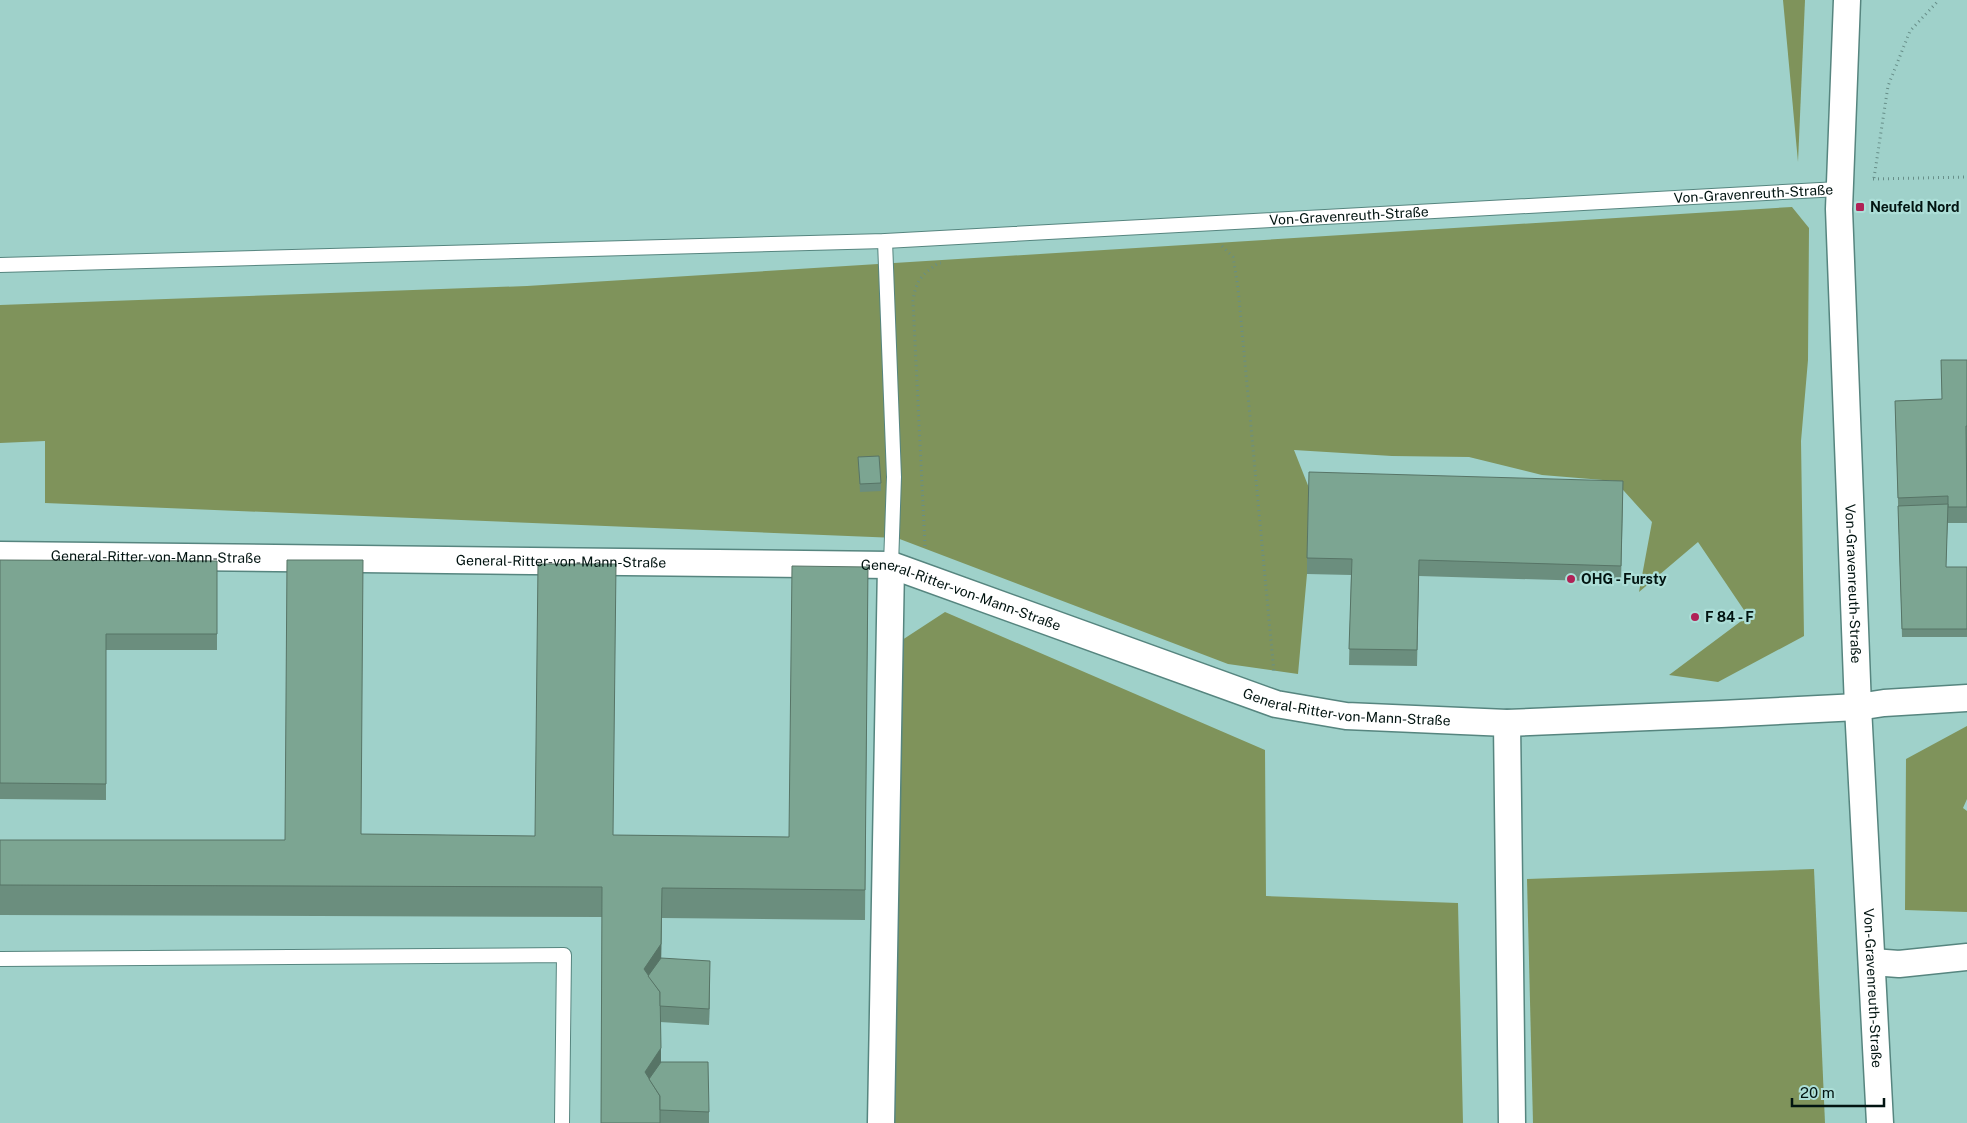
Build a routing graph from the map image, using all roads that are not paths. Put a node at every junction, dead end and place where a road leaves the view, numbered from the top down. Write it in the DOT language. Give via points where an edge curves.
graph roads {
  1 [pos="1847,0"];
  2 [pos="1839,189"];
  3 [pos="885,241"];
  4 [pos="0,265"];
  5 [pos="0,555"];
  6 [pos="891,565"];
  7 [pos="1967,698"];
  8 [pos="1858,707"];
  9 [pos="1507,723"];
  10 [pos="1967,957"];
  11 [pos="0,959"];
  12 [pos="1872,962"];
  13 [pos="562,1123"];
  14 [pos="881,1123"];
  15 [pos="1512,1123"];
  16 [pos="1880,1123"];
  1 -- 2 [label="street"];
  2 -- 3 [label="lane, Von-Gravenreuth-Straße"];
  2 -- 8 [label="street, Von-Gravenreuth-Straße"];
  3 -- 4 [label="lane, Von-Gravenreuth-Straße"];
  3 -- 6 [label="lane" via="894,477"];
  5 -- 6 [label="street, General-Ritter-von-Mann-Straße"];
  6 -- 9 [label="street, General-Ritter-von-Mann-Straße" via="1276,704 1346,716"];
  6 -- 14 [label="street"];
  7 -- 8 [label="street, General-Ritter-von-Mann-Straße"];
  8 -- 9 [label="street, General-Ritter-von-Mann-Straße"];
  8 -- 12 [label="street, Von-Gravenreuth-Straße"];
  9 -- 15 [label="street"];
  10 -- 12 [label="street" via="1899,964"];
  11 -- 13 [label="lane" via="564,955"];
  12 -- 16 [label="street, Von-Gravenreuth-Straße"];
}
